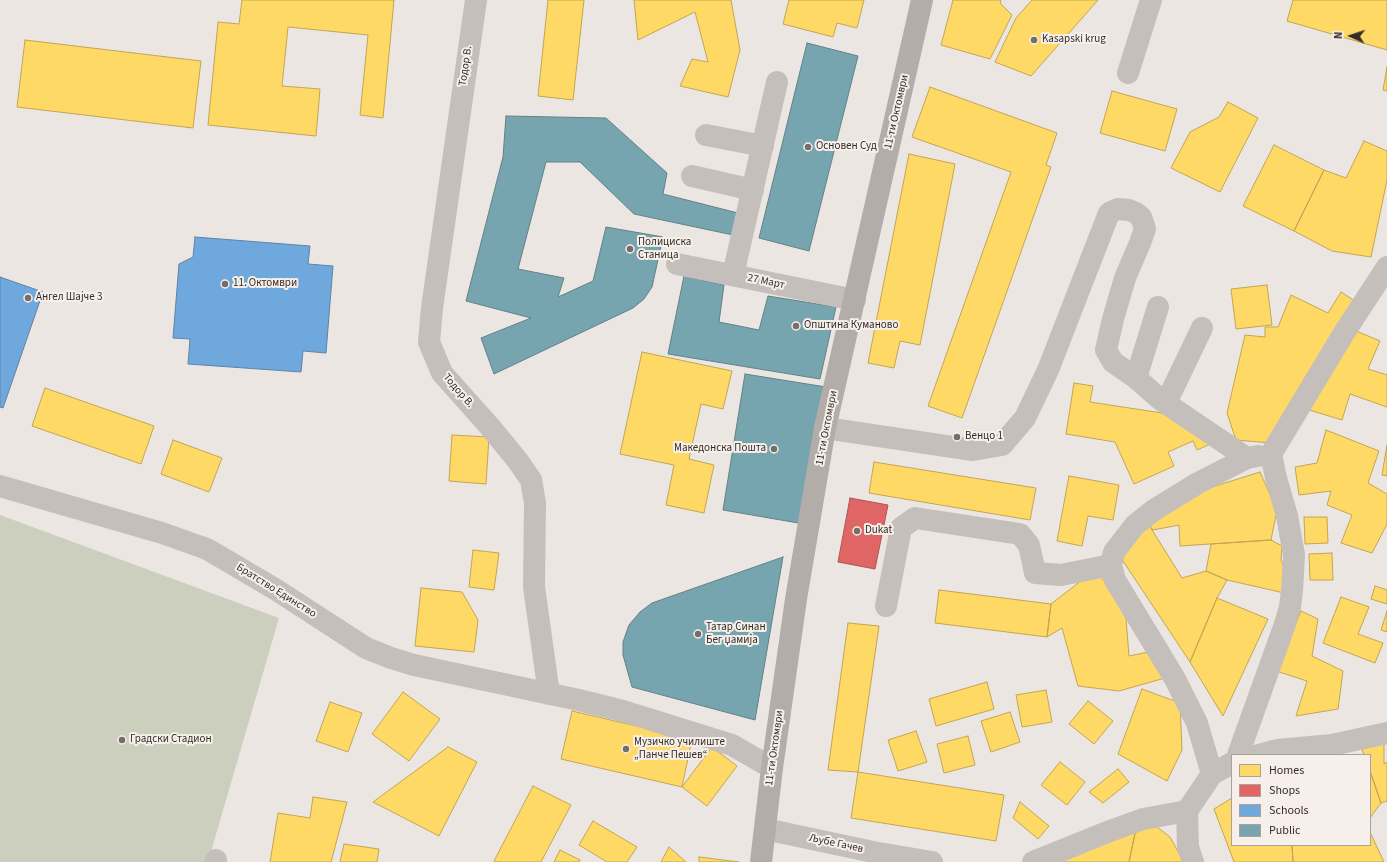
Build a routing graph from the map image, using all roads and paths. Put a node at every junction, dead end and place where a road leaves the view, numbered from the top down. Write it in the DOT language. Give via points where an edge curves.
graph roads {
  1 [pos="476,0"];
  2 [pos="922,0"];
  3 [pos="1151,0"];
  4 [pos="1128,73"];
  5 [pos="777,82"];
  6 [pos="706,135"];
  7 [pos="763,146"];
  8 [pos="692,176"];
  9 [pos="753,190"];
  10 [pos="677,264"];
  11 [pos="1387,267"];
  12 [pos="733,275"];
  13 [pos="855,300"];
  14 [pos="1158,306"];
  15 [pos="1202,328"];
  16 [pos="1136,378"];
  17 [pos="1166,403"];
  18 [pos="825,428"];
  19 [pos="1272,454"];
  20 [pos="1247,458"];
  21 [pos="0,486"];
  22 [pos="1111,565"];
  23 [pos="886,606"];
  24 [pos="549,694"];
  25 [pos="1387,734"];
  26 [pos="1238,754"];
  27 [pos="1264,754"];
  28 [pos="1231,764"];
  29 [pos="772,768"];
  30 [pos="1212,774"];
  31 [pos="1188,811"];
  32 [pos="765,829"];
  33 [pos="872,857"];
  34 [pos="761,862"];
  35 [pos="932,862"];
  36 [pos="1033,862"];
  37 [pos="1193,862"];
  1 -- 24 [label="street, Тодор В." via="429,342 442,373 495,433 531,480 535,503 534,587"];
  2 -- 13 [label="main road, 11-ти Октомври"];
  3 -- 4 [label="street"];
  5 -- 7 [label="street"];
  6 -- 7 [label="street"];
  7 -- 9 [label="street"];
  8 -- 9 [label="street"];
  9 -- 12 [label="street"];
  10 -- 12 [label="street, 27 Март"];
  11 -- 19 [label="street" via="1344,333"];
  12 -- 13 [label="street, 27 Март"];
  13 -- 18 [label="main road, 11-ти Октомври"];
  14 -- 16 [label="street"];
  15 -- 17 [label="street"];
  16 -- 17 [label="street"];
  16 -- 18 [label="street" via="1113,362 1106,350 1125,278 1145,229 1141,217 1136,213 1118,209 1109,213 1048,370 1024,418 1002,445 973,450"];
  17 -- 20 [label="street"];
  18 -- 29 [label="main road, 11-ти Октомври" via="796,599"];
  19 -- 20 [label="street"];
  19 -- 26 [label="street" via="1294,556 1292,592 1285,624"];
  20 -- 22 [label="street" via="1154,510 1135,525 1114,552"];
  21 -- 24 [label="street, Братство Единство" via="162,533 207,549 276,589 366,648 391,658"];
  22 -- 23 [label="street" via="1061,575 1035,573 1029,545 1020,534 915,518 901,528"];
  22 -- 30 [label="street" via="1114,580 1175,679 1197,723"];
  24 -- 29 [label="street, Братство Единство" via="623,711 732,745"];
  25 -- 27 [label="street" via="1332,745 1278,750"];
  28 -- 30 [label="street"];
  29 -- 32 [label="main road, 11-ти Октомври"];
  30 -- 31 [label="street"];
  31 -- 36 [label="street" via="1143,819"];
  31 -- 37 [label="street" via="1188,847"];
  32 -- 33 [label="street, Љубе Гачев"];
  32 -- 34 [label="main road, 11-ти Октомври"];
  33 -- 35 [label="street, Љубе Гачев"];
}
